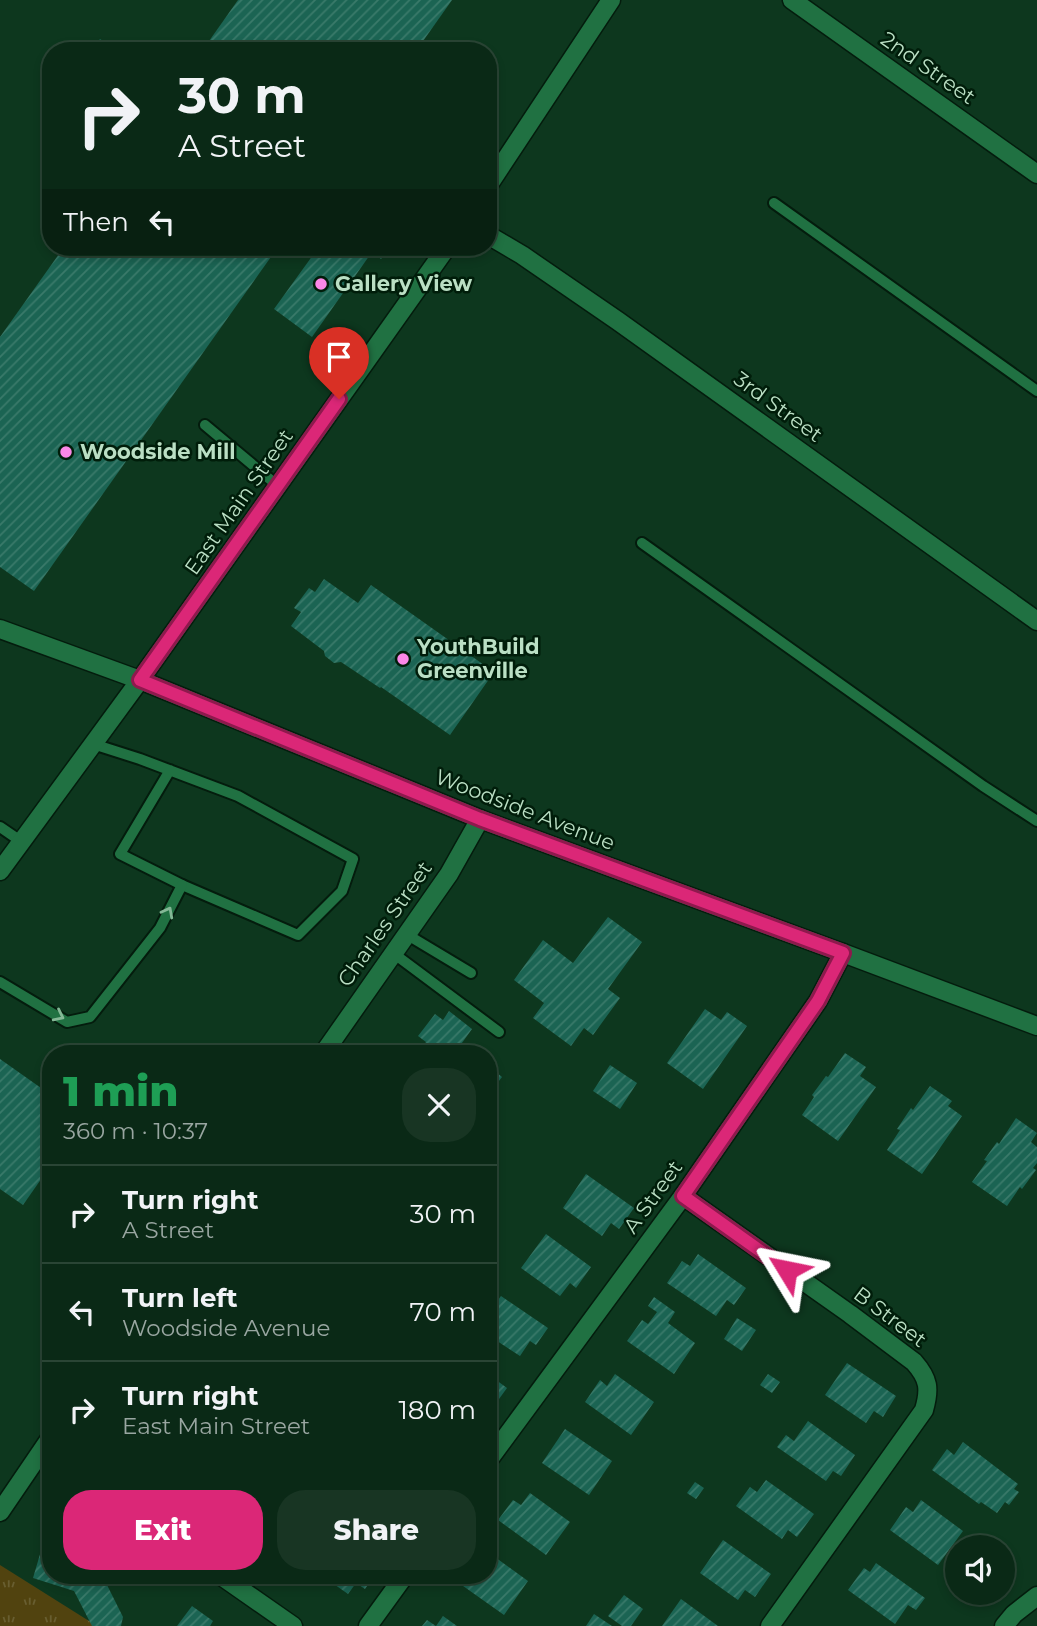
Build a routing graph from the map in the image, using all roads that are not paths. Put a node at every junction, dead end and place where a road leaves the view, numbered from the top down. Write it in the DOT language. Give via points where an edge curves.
graph roads {
  1 [pos="611,0"];
  2 [pos="792,0"];
  3 [pos="497,172"];
  4 [pos="1037,174"];
  5 [pos="774,203"];
  6 [pos="497,240"];
  7 [pos="441,256"];
  8 [pos="1037,391"];
  9 [pos="205,425"];
  10 [pos="278,486"];
  11 [pos="642,543"];
  12 [pos="1037,621"];
  13 [pos="0,629"];
  14 [pos="140,680"];
  15 [pos="93,744"];
  16 [pos="170,770"];
  17 [pos="480,819"];
  18 [pos="1037,821"];
  19 [pos="0,828"];
  20 [pos="22,842"];
  21 [pos="0,872"];
  22 [pos="182,885"];
  23 [pos="406,933"];
  24 [pos="393,953"];
  25 [pos="843,953"];
  26 [pos="471,973"];
  27 [pos="0,982"];
  28 [pos="1037,1026"];
  29 [pos="499,1032"];
  30 [pos="329,1045"];
  31 [pos="683,1196"];
  32 [pos="497,1449"];
  33 [pos="42,1456"];
  34 [pos="0,1512"];
  35 [pos="233,1584"];
  36 [pos="398,1584"];
  37 [pos="1037,1596"];
  38 [pos="293,1626"];
  39 [pos="368,1626"];
  40 [pos="770,1626"];
  41 [pos="1004,1626"];
  1 -- 3 [label="street"];
  2 -- 4 [label="street, 2nd Street"];
  5 -- 8 [label="lane"];
  6 -- 12 [label="street, 3rd Street" via="618,321"];
  7 -- 10 [label="street, East Main Street"];
  9 -- 10 [label="lane"];
  10 -- 14 [label="street, East Main Street"];
  11 -- 18 [label="lane"];
  13 -- 14 [label="street, Woodside Avenue"];
  14 -- 15 [label="street, East Main Street"];
  14 -- 17 [label="street, Woodside Avenue"];
  15 -- 16 [label="lane"];
  15 -- 20 [label="street, East Main Street"];
  16 -- 22 [label="lane" via="120,854"];
  16 -- 22 [label="lane" via="238,796 353,859 342,891 298,935"];
  17 -- 23 [label="street, Charles Street" via="449,874"];
  17 -- 25 [label="street, Woodside Avenue"];
  19 -- 20 [label="lane"];
  20 -- 21 [label="street, East Main Street"];
  27 -- 22 [label="lane, one-way" via="67,1022 90,1017 160,928"];
  23 -- 24 [label="street, Charles Street"];
  23 -- 26 [label="lane"];
  24 -- 29 [label="lane"];
  24 -- 30 [label="street, Charles Street"];
  25 -- 28 [label="street, Woodside Avenue"];
  25 -- 31 [label="street, A Street" via="818,1001"];
  31 -- 32 [label="street, A Street"];
  31 -- 40 [label="street, B Street" via="903,1354 927,1383 924,1410"];
  33 -- 34 [label="street"];
  35 -- 38 [label="street"];
  36 -- 39 [label="street"];
  37 -- 41 [label="street"];
}
